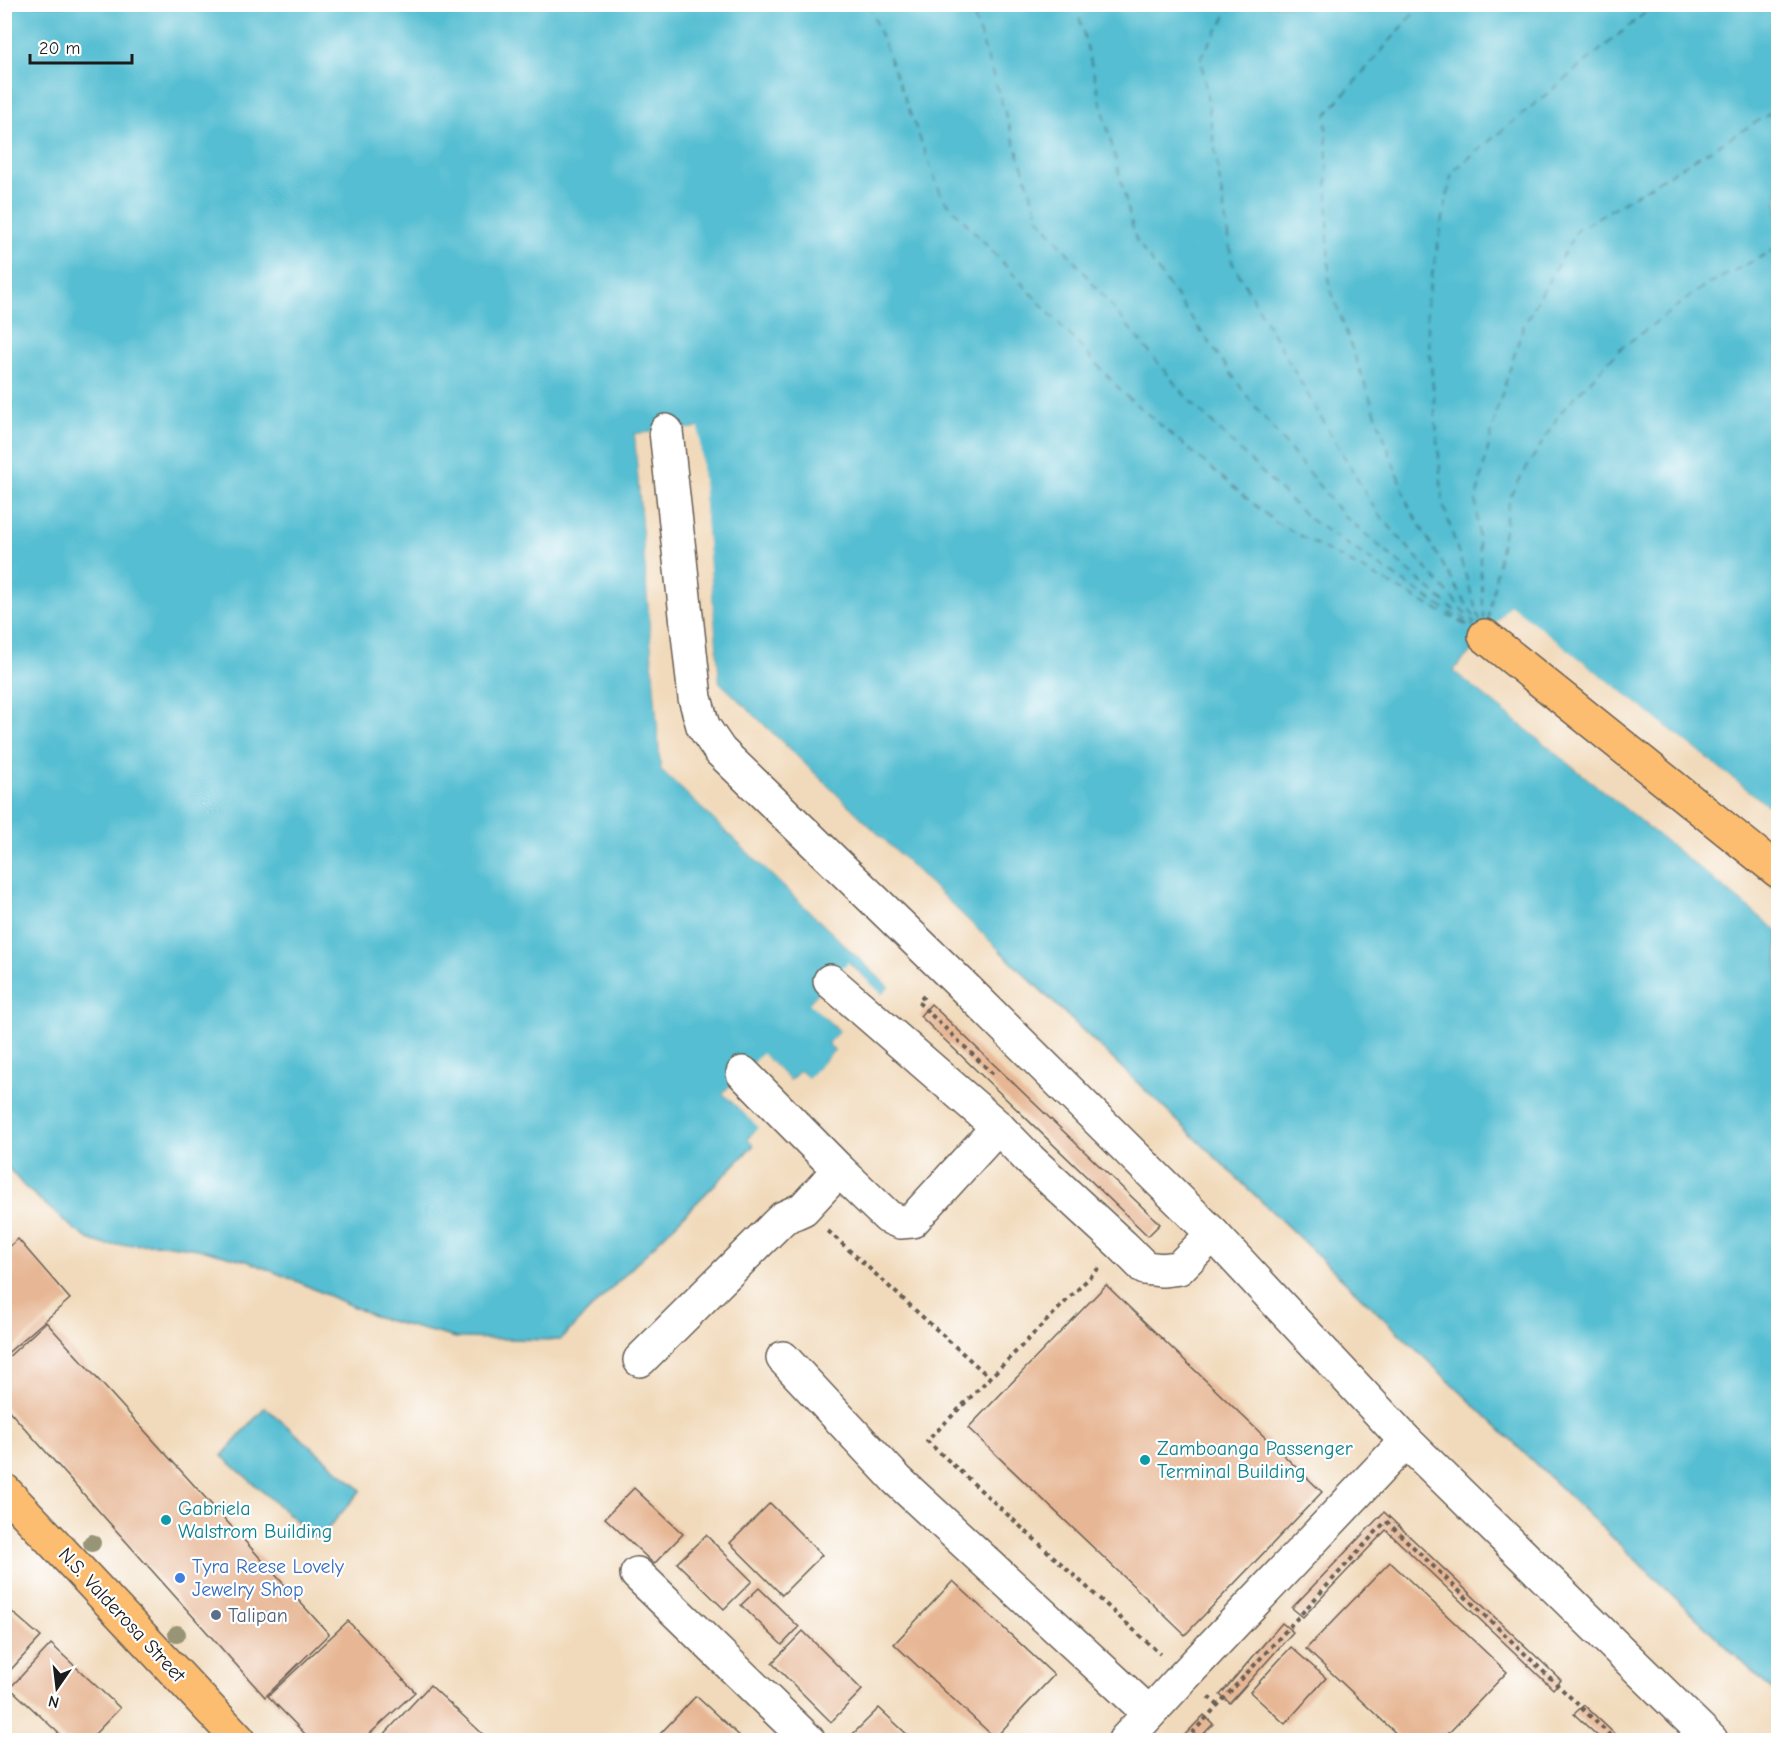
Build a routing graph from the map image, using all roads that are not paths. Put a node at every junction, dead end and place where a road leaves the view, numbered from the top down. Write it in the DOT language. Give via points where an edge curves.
graph roads {
  1 [pos="666,431"];
  2 [pos="1485,636"];
  3 [pos="1779,871"];
  4 [pos="830,981"];
  5 [pos="743,1072"];
  6 [pos="998,1127"];
  7 [pos="839,1170"];
  8 [pos="1213,1234"];
  9 [pos="783,1358"];
  10 [pos="640,1360"];
  11 [pos="1406,1441"];
  12 [pos="4,1490"];
  13 [pos="637,1574"];
  14 [pos="1149,1713"];
  15 [pos="239,1740"];
  16 [pos="808,1740"];
  17 [pos="1125,1740"];
  18 [pos="1711,1740"];
  1 -- 8 [label="street" via="695,698 703,726 720,751"];
  2 -- 3 [label="main road"];
  4 -- 6 [label="street"];
  5 -- 7 [label="street"];
  6 -- 7 [label="street" via="912,1221 888,1217"];
  6 -- 8 [label="street" via="1145,1268 1179,1268"];
  7 -- 10 [label="street" via="803,1209 783,1218"];
  8 -- 11 [label="street"];
  9 -- 14 [label="street" via="897,1480"];
  11 -- 14 [label="street"];
  11 -- 18 [label="street"];
  12 -- 15 [label="main road, N.S. Valderosa Street"];
  13 -- 16 [label="street"];
  14 -- 17 [label="street"];
}
